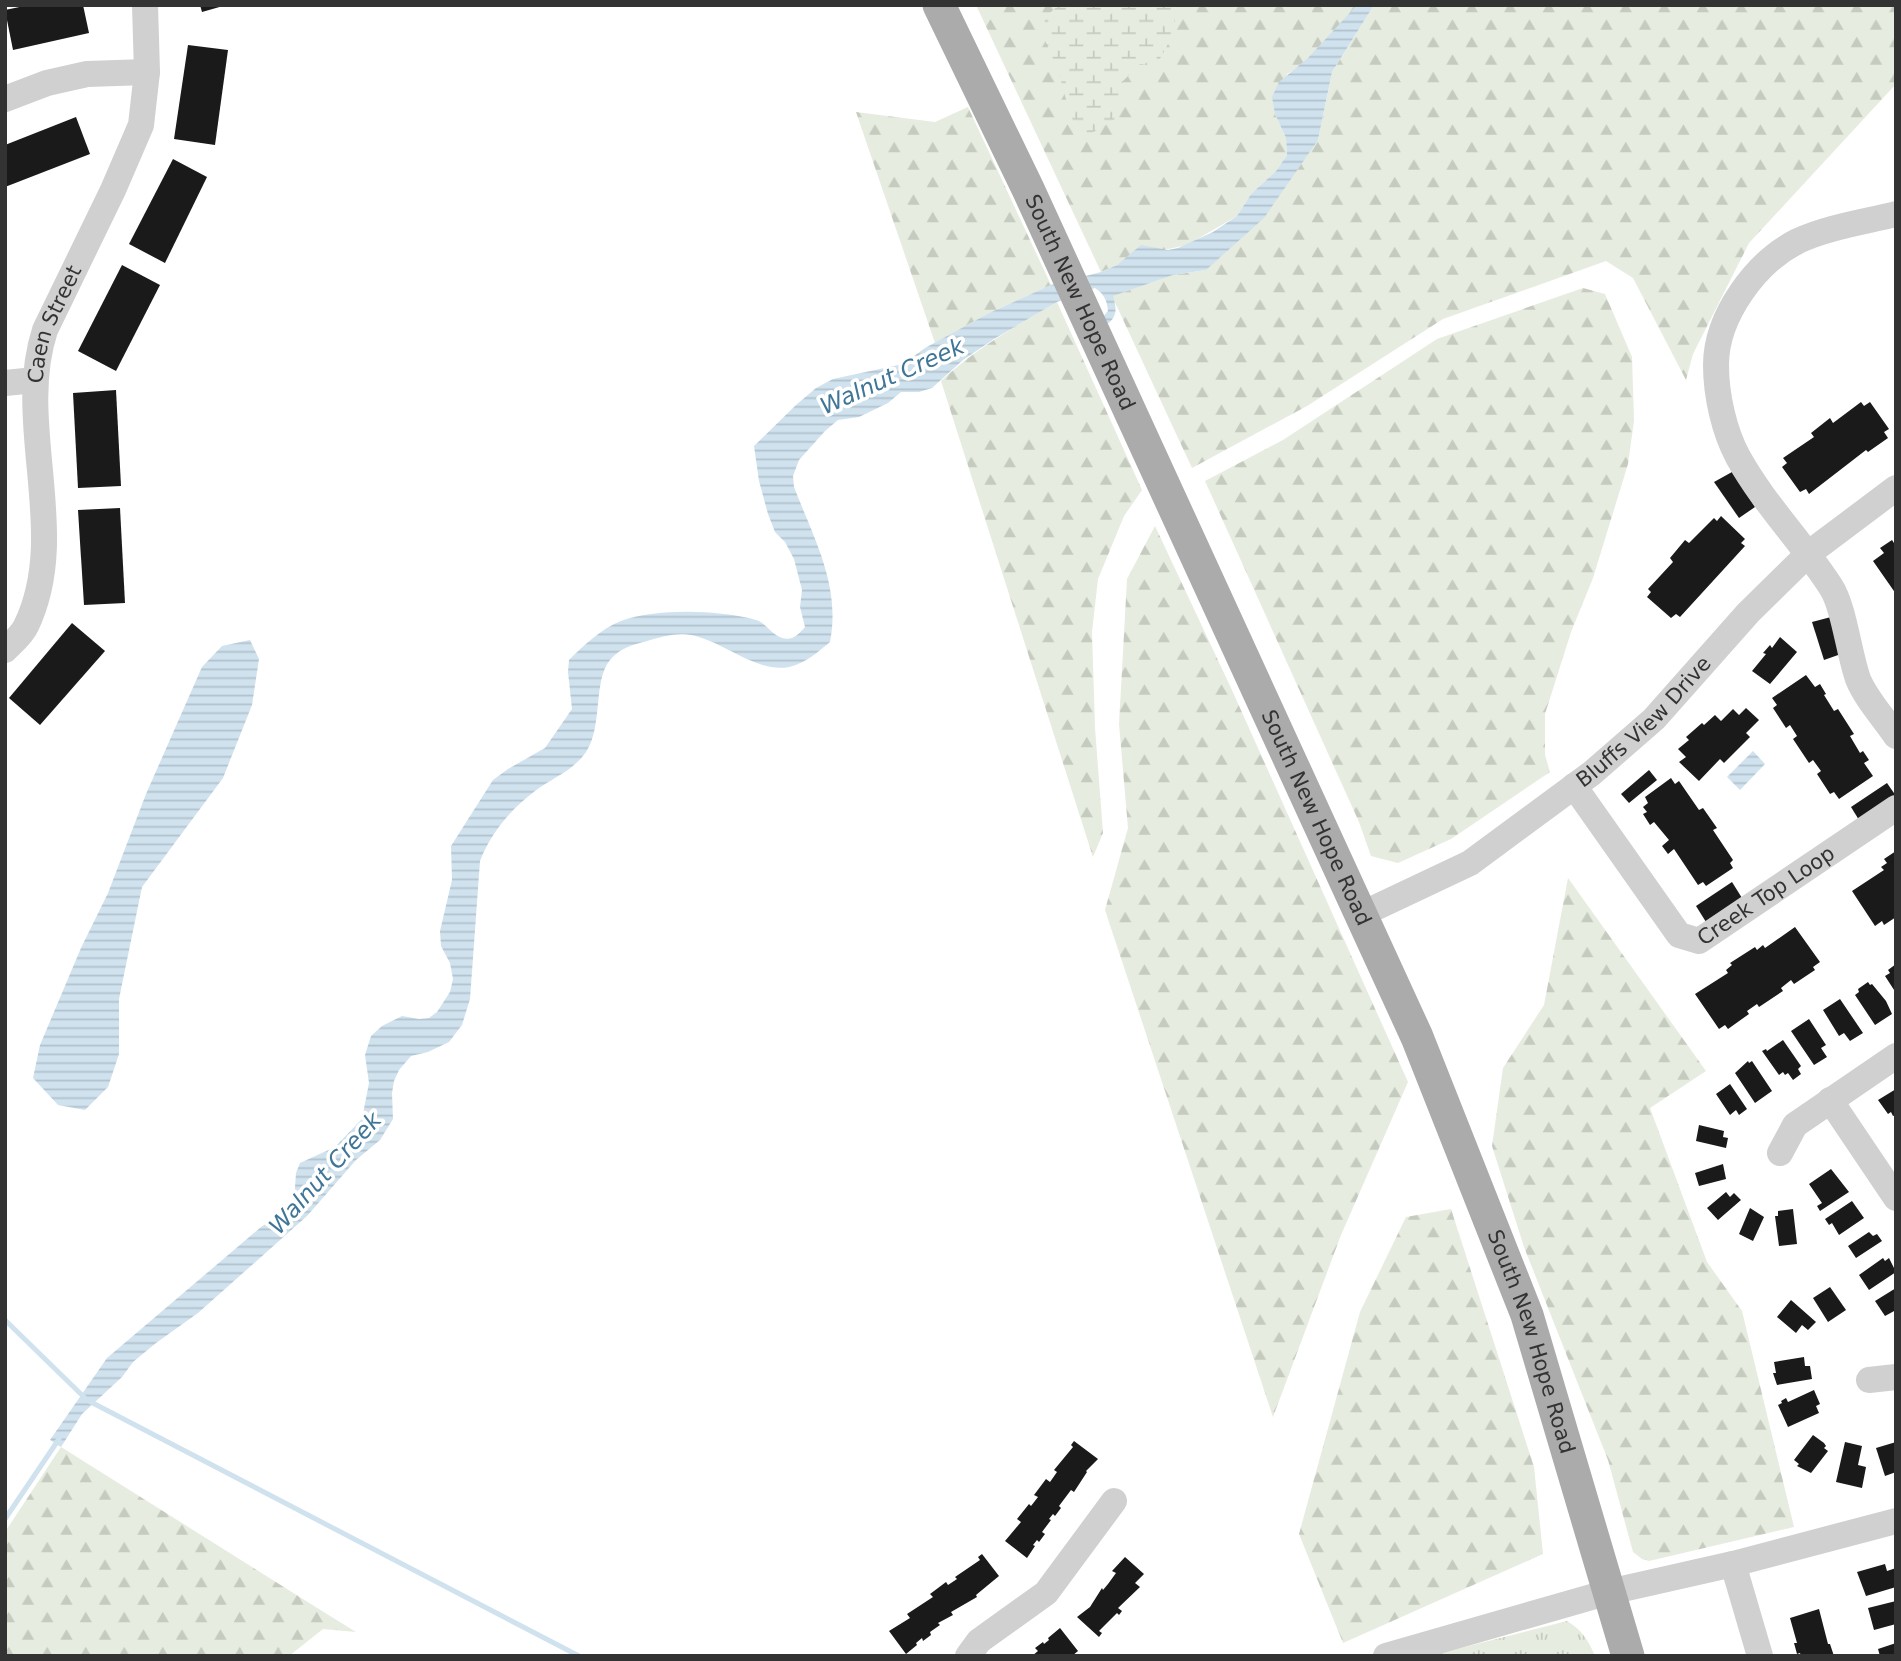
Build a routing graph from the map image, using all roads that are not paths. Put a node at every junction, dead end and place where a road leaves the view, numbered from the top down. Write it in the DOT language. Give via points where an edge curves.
graph roads {
  1 [pos="145,5"];
  2 [pos="939,5"];
  3 [pos="147,72"];
  4 [pos="5,99"];
  5 [pos="1896,215"];
  6 [pos="35,380"];
  7 [pos="5,383"];
  8 [pos="1896,488"];
  9 [pos="1808,554"];
  10 [pos="5,650"];
  11 [pos="1896,736"];
  12 [pos="1574,786"];
  13 [pos="1896,808"];
  14 [pos="1360,915"];
  15 [pos="1896,1056"];
  16 [pos="1830,1100"];
  17 [pos="1780,1153"];
  18 [pos="1896,1198"];
  19 [pos="1896,1377"];
  20 [pos="1869,1380"];
  21 [pos="1115,1501"];
  22 [pos="1896,1521"];
  23 [pos="1734,1564"];
  24 [pos="1609,1592"];
  25 [pos="968,1656"];
  26 [pos="1386,1656"];
  27 [pos="1628,1656"];
  28 [pos="1760,1656"];
  1 -- 3 [label="street, Caen Street"];
  2 -- 14 [label="main road, South New Hope Road" via="1028,189"];
  3 -- 4 [label="street" via="88,74"];
  3 -- 6 [label="street, Caen Street" via="141,125 46,330"];
  5 -- 9 [label="street" via="1799,241 1768,262 1727,317 1720,341 1718,384 1732,443 1749,477"];
  6 -- 7 [label="street"];
  6 -- 10 [label="street, Caen Street" via="44,546 38,591 25,628"];
  8 -- 9 [label="street, Bluffs View Drive"];
  9 -- 11 [label="street" via="1833,590 1858,681"];
  9 -- 12 [label="street, Bluffs View Drive" via="1748,613 1654,719"];
  12 -- 13 [label="street, Creek Top Loop" via="1679,935 1699,941"];
  12 -- 14 [label="street, Bluffs View Drive" via="1470,863"];
  14 -- 24 [label="main road, South New Hope Road" via="1417,1037 1527,1315"];
  15 -- 16 [label="street"];
  16 -- 17 [label="street" via="1795,1125"];
  16 -- 18 [label="street"];
  19 -- 20 [label="street"];
  21 -- 25 [label="street" via="1046,1593 979,1641"];
  22 -- 23 [label="street"];
  23 -- 24 [label="street"];
  23 -- 28 [label="street"];
  24 -- 26 [label="street"];
  24 -- 27 [label="main road, South New Hope Road"];
}
